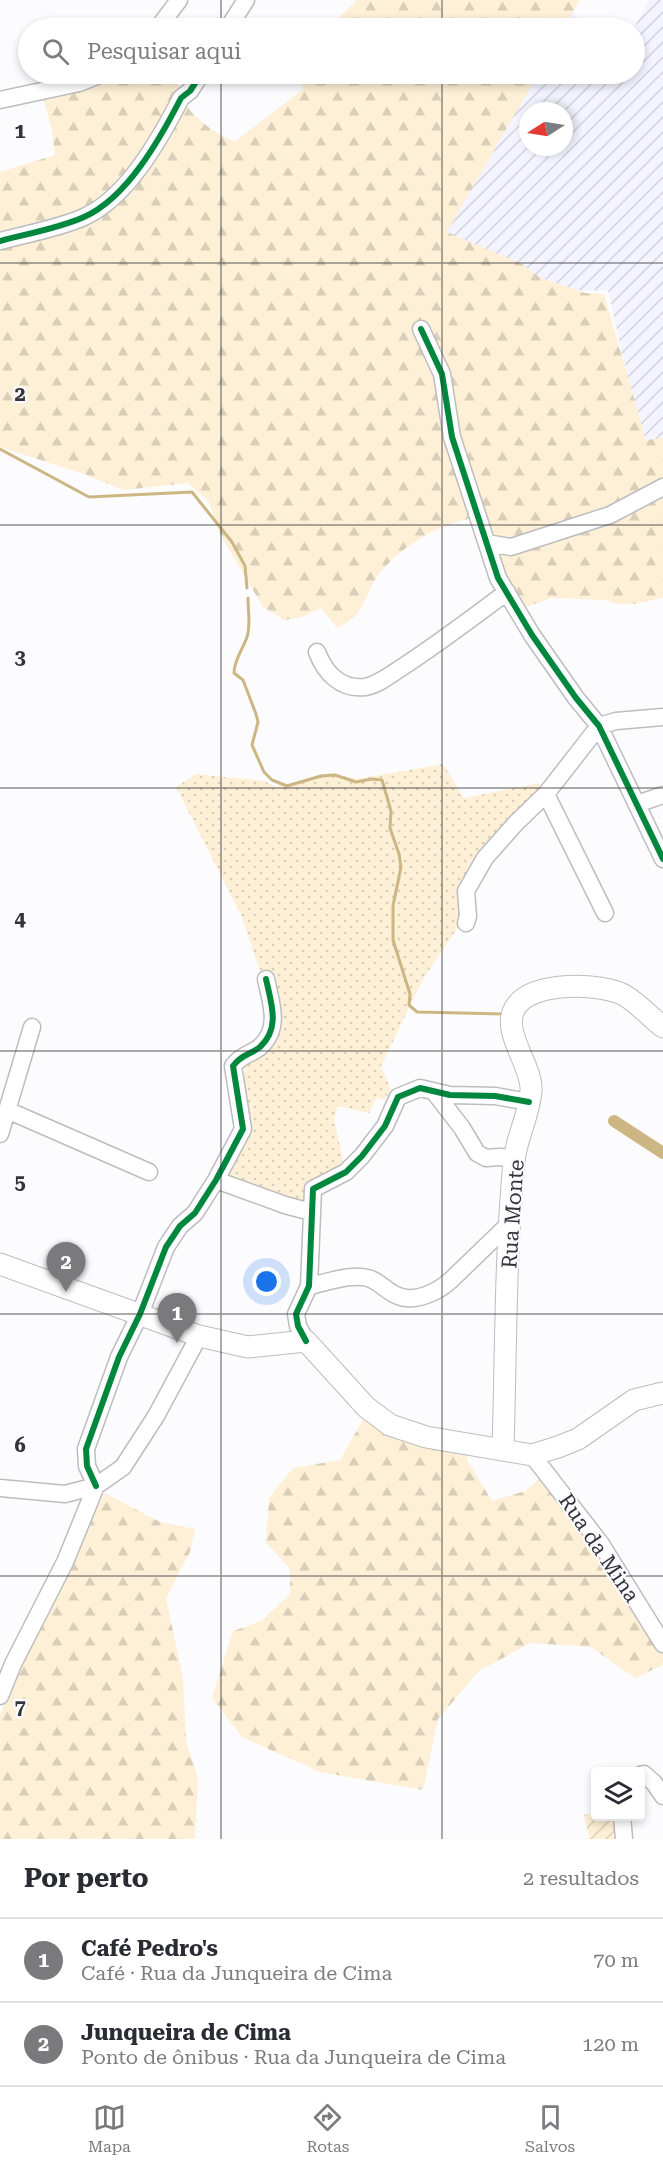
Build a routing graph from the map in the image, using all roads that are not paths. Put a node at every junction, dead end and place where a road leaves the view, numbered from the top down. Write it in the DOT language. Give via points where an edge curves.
graph roads {
  1 [pos="179,0"];
  2 [pos="246,0"];
  3 [pos="166,18"];
  4 [pos="234,18"];
  5 [pos="74,84"];
  6 [pos="195,84"];
  7 [pos="0,100"];
  8 [pos="0,241"];
  9 [pos="421,329"];
  10 [pos="663,487"];
  11 [pos="487,543"];
  12 [pos="507,592"];
  13 [pos="317,652"];
  14 [pos="663,717"];
  15 [pos="599,726"];
  16 [pos="546,794"];
  17 [pos="663,795"];
  18 [pos="637,804"];
  19 [pos="663,859"];
  20 [pos="605,913"];
  21 [pos="466,923"];
  22 [pos="266,980"];
  23 [pos="32,1027"];
  24 [pos="663,1027"];
  25 [pos="435,1093"];
  26 [pos="529,1102"];
  27 [pos="7,1110"];
  28 [pos="0,1134"];
  29 [pos="514,1159"];
  30 [pos="149,1172"];
  31 [pos="216,1180"];
  32 [pos="311,1212"];
  33 [pos="511,1222"];
  34 [pos="0,1263"];
  35 [pos="309,1286"];
  36 [pos="140,1314"];
  37 [pos="199,1336"];
  38 [pos="306,1341"];
  39 [pos="663,1393"];
  40 [pos="502,1448"];
  41 [pos="532,1455"];
  42 [pos="96,1486"];
  43 [pos="0,1488"];
  44 [pos="663,1644"];
  45 [pos="3,1695"];
  46 [pos="645,1775"];
  47 [pos="663,1796"];
  48 [pos="622,1821"];
  49 [pos="624,1839"];
  1 -- 3 [label="street"];
  2 -- 4 [label="street"];
  5 -- 7 [label="street"];
  6 -- 8 [label="street" via="130,181 109,203 83,217"];
  9 -- 11 [label="street" via="442,374 452,437"];
  10 -- 11 [label="street" via="610,515 511,547"];
  11 -- 12 [label="street" via="498,578"];
  12 -- 13 [label="street" via="434,647 376,684 353,687 334,679"];
  12 -- 15 [label="street" via="532,635"];
  14 -- 15 [label="street"];
  15 -- 16 [label="street"];
  15 -- 18 [label="street"];
  16 -- 20 [label="street"];
  16 -- 21 [label="street" via="485,858 466,891"];
  17 -- 18 [label="street"];
  18 -- 19 [label="street"];
  22 -- 31 [label="street" via="272,1030 259,1047 239,1057 233,1066 243,1129"];
  23 -- 27 [label="street"];
  24 -- 26 [label="main road, Rua Monte" via="611,989 565,986 525,998 516,1005 512,1016 514,1038 530,1080"];
  25 -- 26 [label="street"];
  25 -- 29 [label="street" via="477,1153 486,1158"];
  25 -- 32 [label="street" via="420,1088 398,1097 385,1126 362,1156 346,1172 313,1189"];
  26 -- 29 [label="main road, Rua Monte"];
  27 -- 28 [label="street"];
  27 -- 30 [label="street"];
  29 -- 33 [label="main road, Rua Monte"];
  31 -- 32 [label="street"];
  31 -- 36 [label="street" via="166,1247"];
  32 -- 35 [label="street"];
  33 -- 35 [label="street" via="452,1280 430,1293 405,1298 363,1277"];
  33 -- 40 [label="main road, Rua Monte"];
  34 -- 36 [label="main road"];
  35 -- 38 [label="street" via="296,1314"];
  36 -- 37 [label="main road"];
  36 -- 42 [label="street" via="119,1357 86,1449 87,1466"];
  37 -- 38 [label="main road" via="248,1347"];
  37 -- 42 [label="street" via="123,1467"];
  38 -- 40 [label="main road" via="366,1407 390,1425 426,1437"];
  39 -- 41 [label="main road" via="634,1400 578,1438"];
  40 -- 41 [label="main road"];
  41 -- 44 [label="street, Rua da Mina" via="600,1544"];
  42 -- 43 [label="street" via="65,1494"];
  42 -- 45 [label="street" via="65,1562 13,1664"];
  46 -- 47 [label="street"];
  48 -- 49 [label="street"];
}
